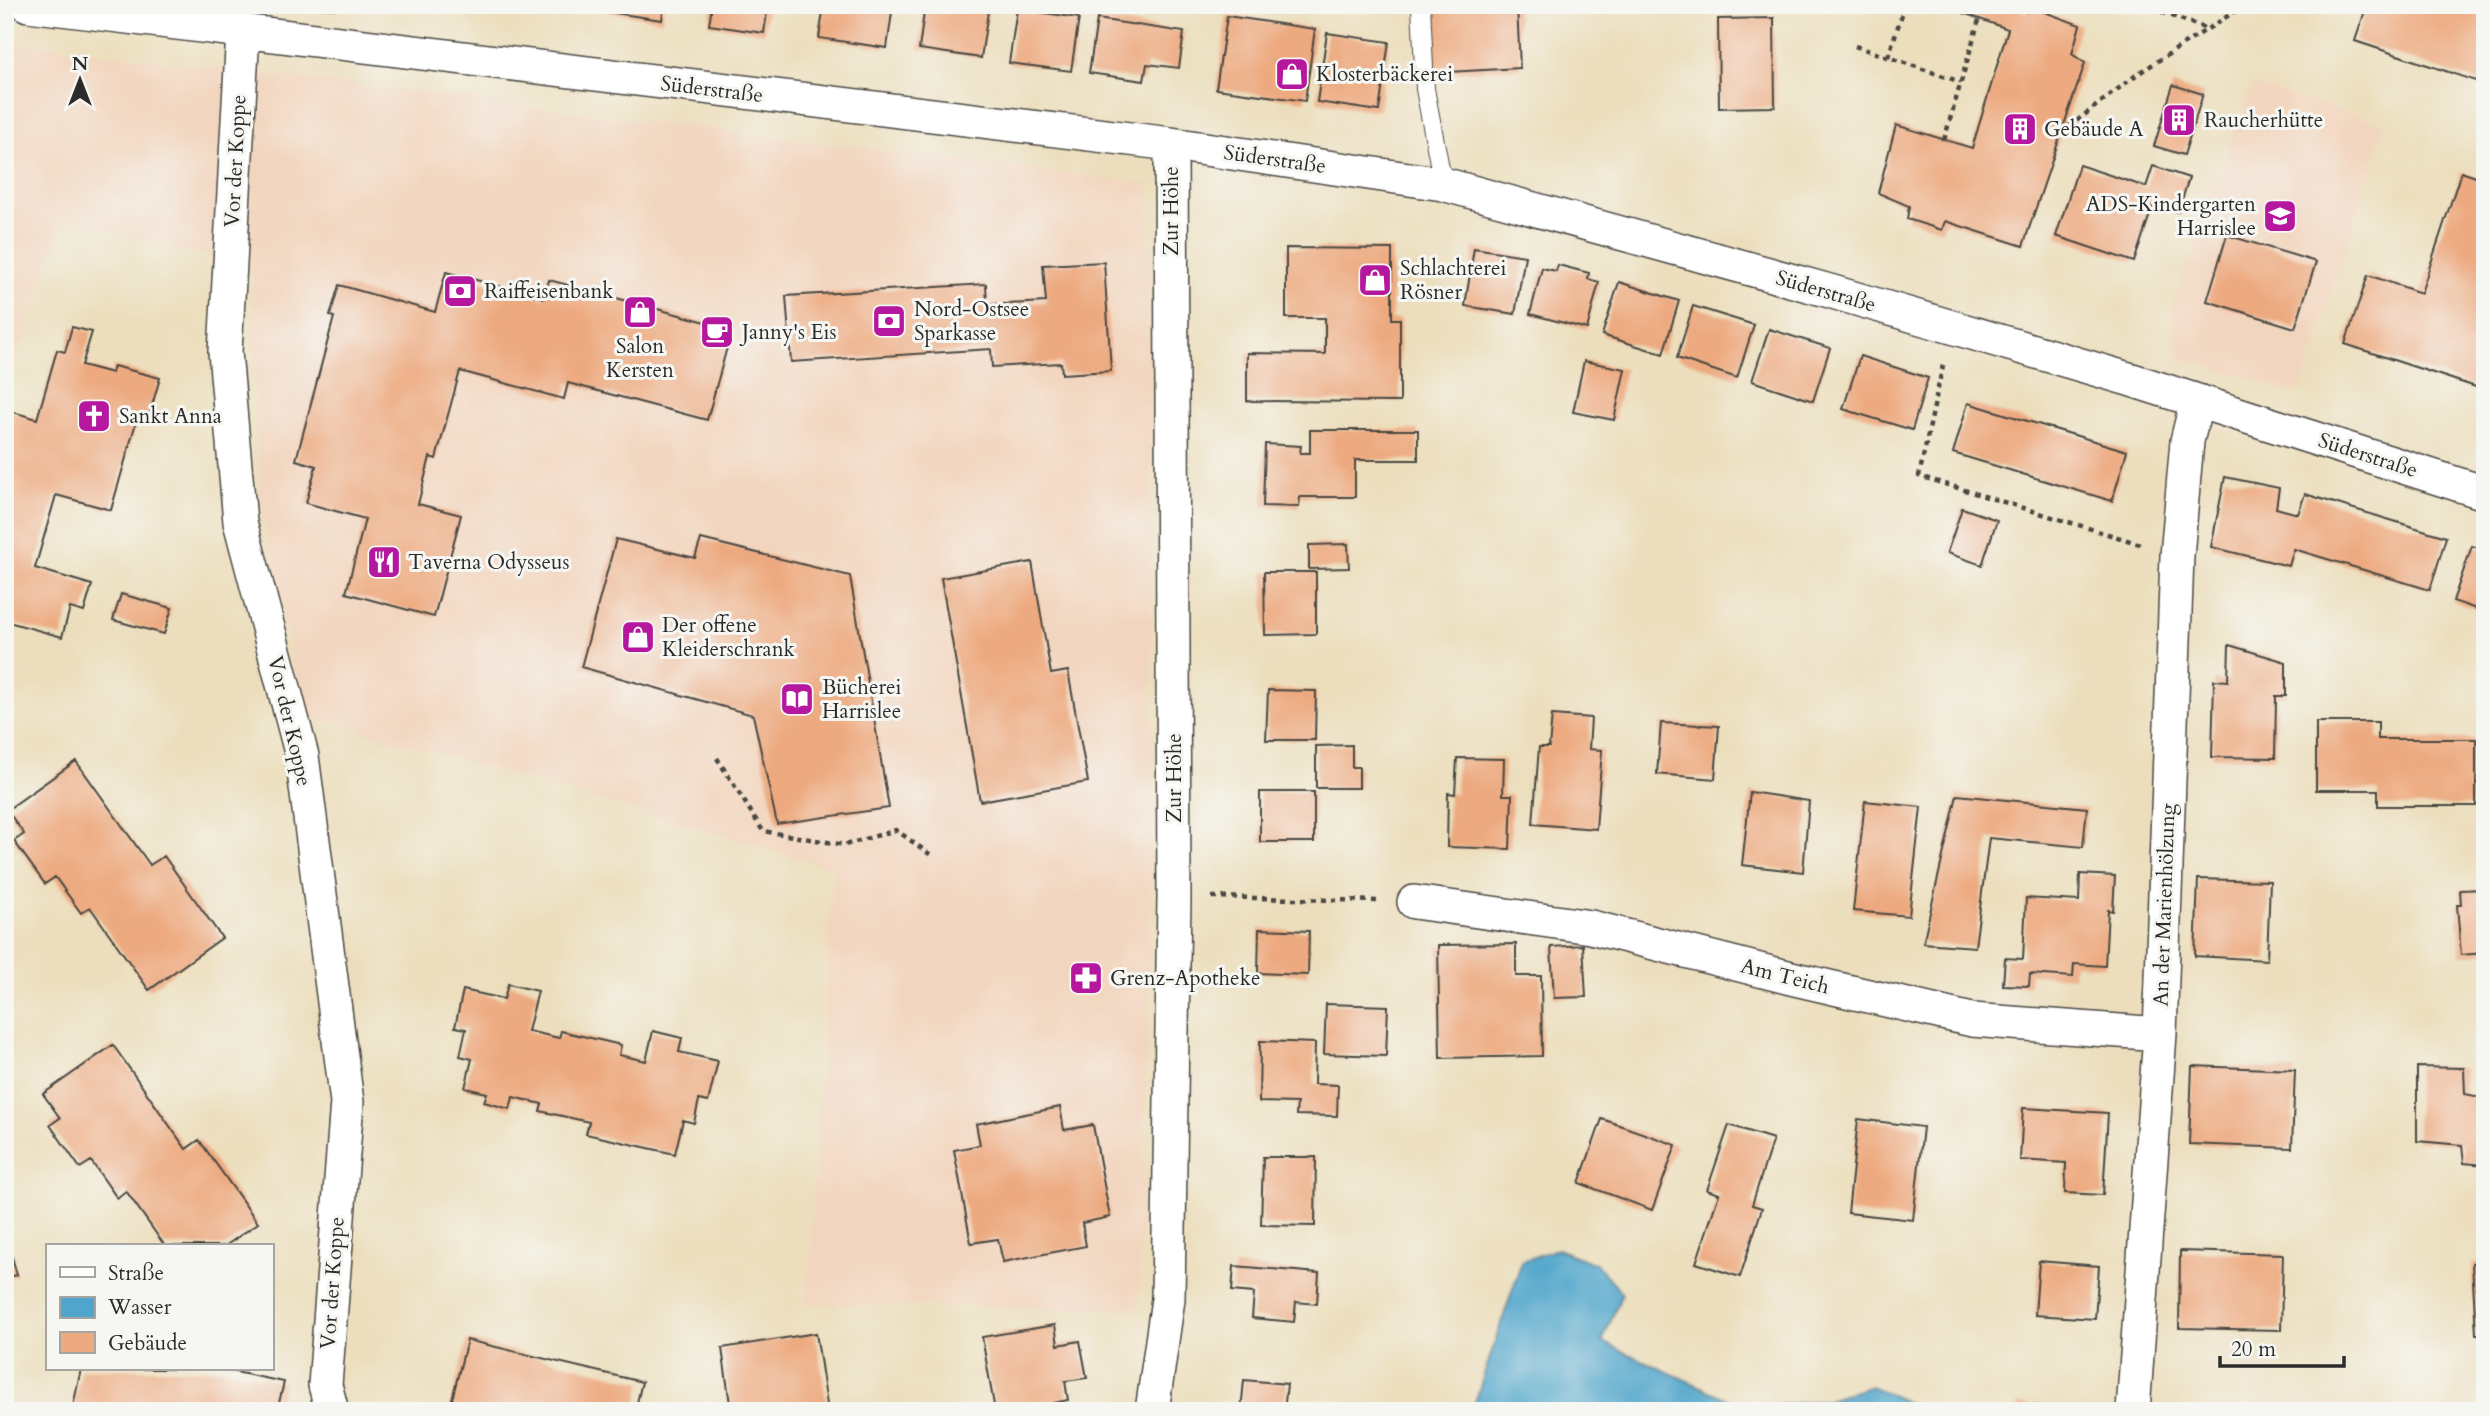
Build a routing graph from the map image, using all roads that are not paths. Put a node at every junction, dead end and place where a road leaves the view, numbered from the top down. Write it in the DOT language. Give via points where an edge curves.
graph roads {
  1 [pos="28,5"];
  2 [pos="1421,5"];
  3 [pos="243,32"];
  4 [pos="1171,144"];
  5 [pos="1443,184"];
  6 [pos="2197,401"];
  7 [pos="2485,493"];
  8 [pos="1414,902"];
  9 [pos="2160,1034"];
  10 [pos="332,1411"];
  11 [pos="1152,1411"];
  12 [pos="2133,1411"];
  1 -- 3 [label="street, Süderstraße"];
  2 -- 5 [label="lane" via="1425,89"];
  3 -- 4 [label="street, Süderstraße"];
  3 -- 10 [label="street, Vor der Koppe" via="225,352 240,522 302,756 346,1102 324,1385"];
  4 -- 5 [label="street, Süderstraße"];
  4 -- 11 [label="street, Zur Höhe" via="1174,897 1168,1299"];
  5 -- 6 [label="street, Süderstraße" via="1826,290"];
  6 -- 7 [label="street, Süderstraße"];
  6 -- 9 [label="street, An der Marienhölzung" via="2187,441 2177,556"];
  8 -- 9 [label="street, Am Teich" via="1591,927 1972,1020"];
  9 -- 12 [label="street, An der Marienhölzung"];
}
